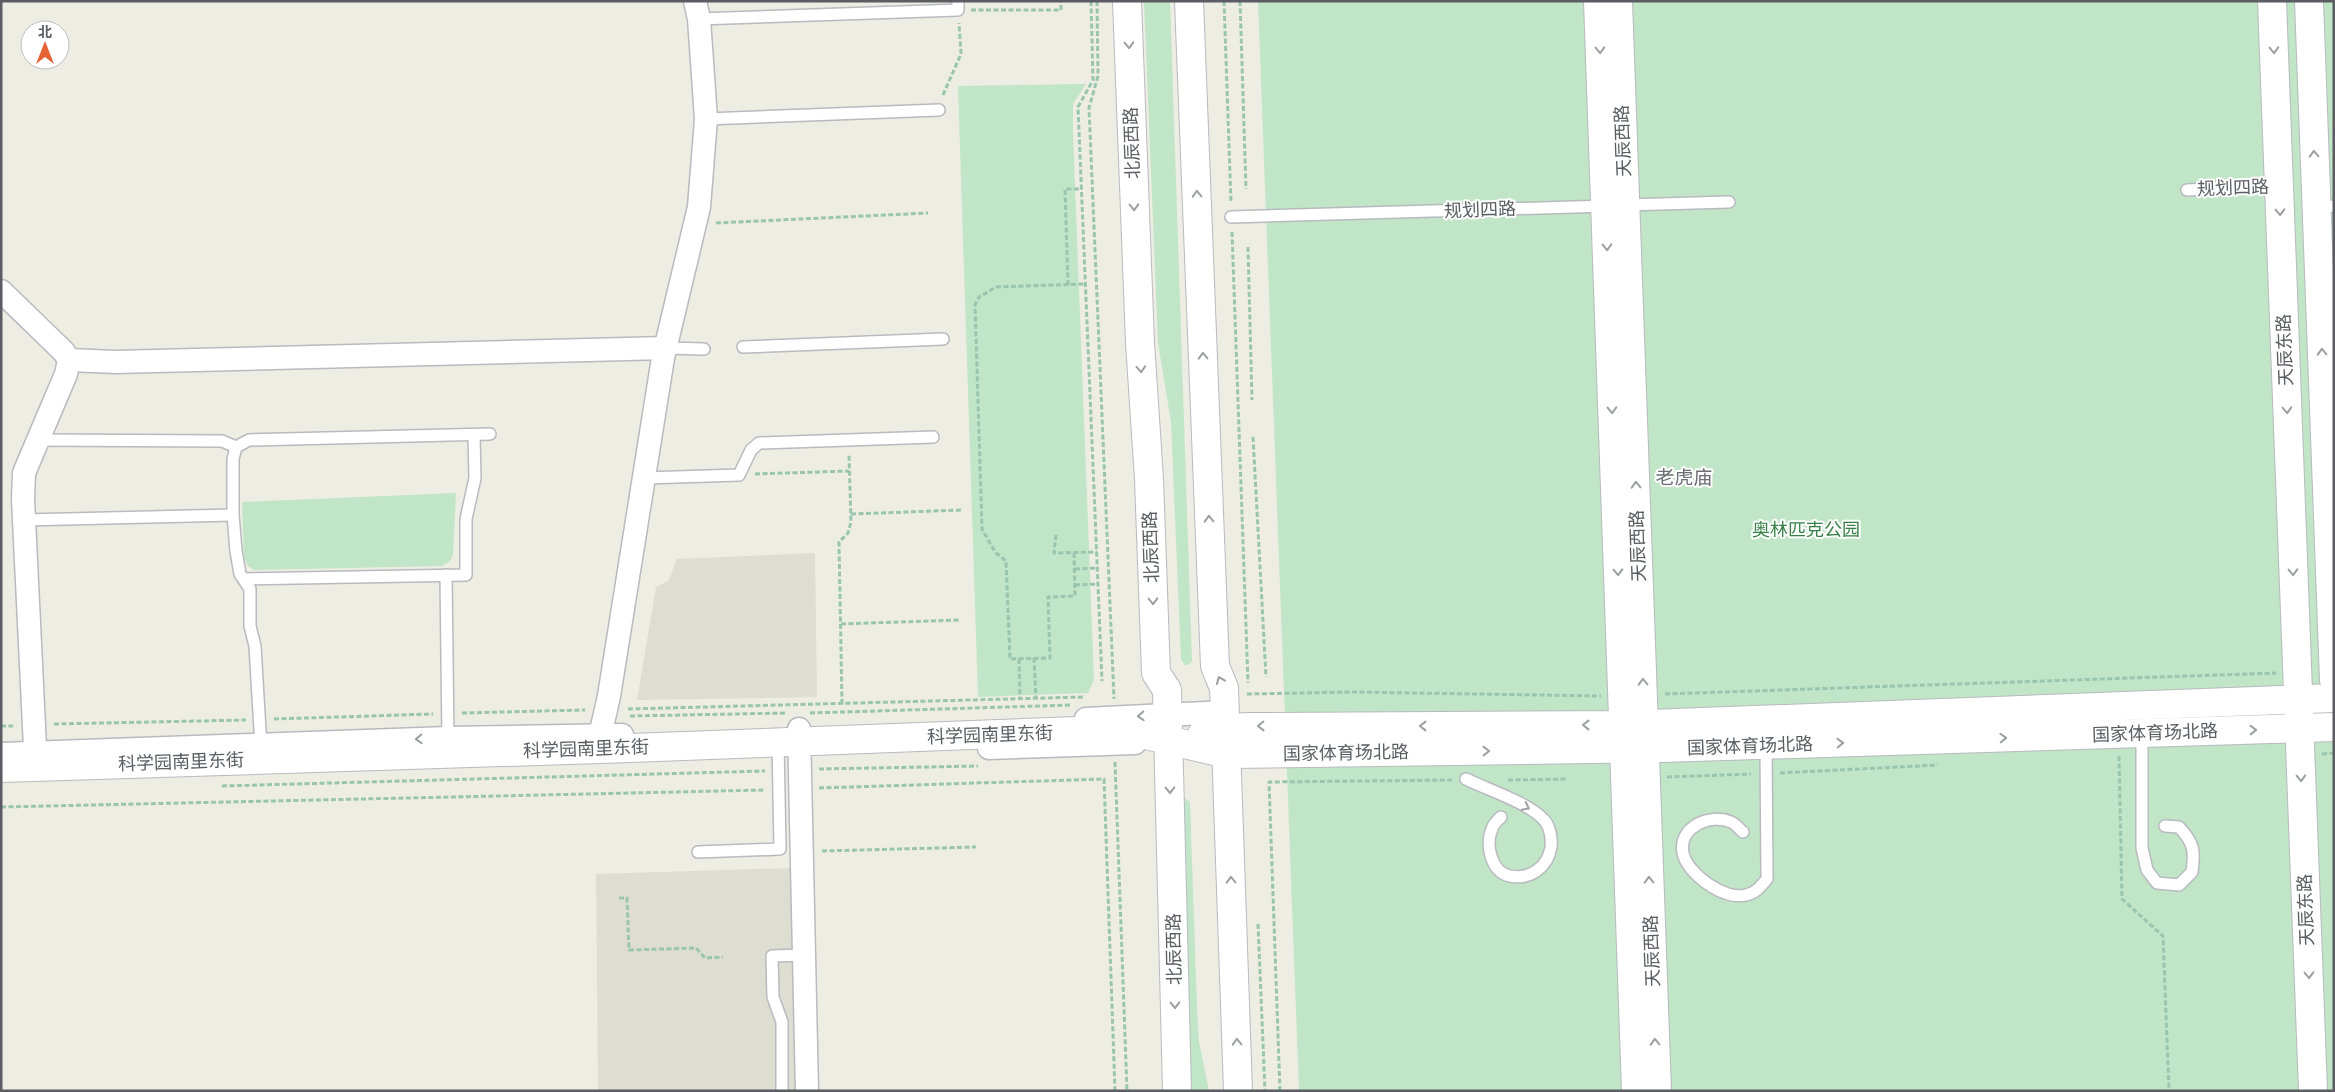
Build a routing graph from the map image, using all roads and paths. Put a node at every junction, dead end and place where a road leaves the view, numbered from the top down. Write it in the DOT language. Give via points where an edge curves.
graph roads {
  1 [pos="1061,1"];
  2 [pos="1091,1"];
  3 [pos="1096,1"];
  4 [pos="1127,1"];
  5 [pos="1189,1"];
  6 [pos="1224,1"];
  7 [pos="1240,1"];
  8 [pos="1598,1"];
  9 [pos="1618,1"];
  10 [pos="2272,1"];
  11 [pos="2309,1"];
  12 [pos="958,6"];
  13 [pos="697,10"];
  14 [pos="940,110"];
  15 [pos="706,119"];
  16 [pos="2279,186"];
  17 [pos="1082,189"];
  18 [pos="1246,189"];
  19 [pos="2187,190"];
  20 [pos="1729,202"];
  21 [pos="1626,205"];
  22 [pos="2325,207"];
  23 [pos="928,213"];
  24 [pos="1231,217"];
  25 [pos="708,224"];
  26 [pos="1248,247"];
  27 [pos="1086,284"];
  28 [pos="1068,285"];
  29 [pos="1,291"];
  30 [pos="944,339"];
  31 [pos="743,347"];
  32 [pos="666,348"];
  33 [pos="704,349"];
  34 [pos="69,360"];
  35 [pos="1252,400"];
  36 [pos="490,434"];
  37 [pos="474,435"];
  38 [pos="934,437"];
  39 [pos="1253,437"];
  40 [pos="849,439"];
  41 [pos="38,440"];
  42 [pos="236,447"];
  43 [pos="849,471"];
  44 [pos="739,474"];
  45 [pos="645,478"];
  46 [pos="962,510"];
  47 [pos="851,514"];
  48 [pos="233,515"];
  49 [pos="24,520"];
  50 [pos="1056,535"];
  51 [pos="1097,552"];
  52 [pos="1074,553"];
  53 [pos="1098,568"];
  54 [pos="1075,569"];
  55 [pos="446,575"];
  56 [pos="244,579"];
  57 [pos="1098,584"];
  58 [pos="1075,585"];
  59 [pos="959,620"];
  60 [pos="841,624"];
  61 [pos="1034,658"];
  62 [pos="1019,659"];
  63 [pos="2296,672"];
  64 [pos="1266,677"];
  65 [pos="2334,680"];
  66 [pos="1102,681"];
  67 [pos="1643,695"];
  68 [pos="1092,696"];
  69 [pos="1020,698"];
  70 [pos="1036,698"];
  71 [pos="2334,698"];
  72 [pos="2298,699"];
  73 [pos="1114,701"];
  74 [pos="842,704"];
  75 [pos="623,709"];
  76 [pos="592,710"];
  77 [pos="439,714"];
  78 [pos="457,714"];
  79 [pos="1168,714"];
  80 [pos="260,719"];
  81 [pos="34,725"];
  82 [pos="1,726"];
  83 [pos="2334,727"];
  84 [pos="1230,728"];
  85 [pos="1634,737"];
  86 [pos="1168,741"];
  87 [pos="2299,742"];
  88 [pos="2142,744"];
  89 [pos="1766,745"];
  90 [pos="597,748"];
  91 [pos="448,752"];
  92 [pos="2334,753"];
  93 [pos="1,754"];
  94 [pos="1115,754"];
  95 [pos="793,755"];
  96 [pos="2109,756"];
  97 [pos="2119,756"];
  98 [pos="261,759"];
  99 [pos="1123,762"];
  100 [pos="1107,763"];
  101 [pos="1115,763"];
  102 [pos="1942,764"];
  103 [pos="36,766"];
  104 [pos="987,766"];
  105 [pos="1,768"];
  106 [pos="1766,773"];
  107 [pos="1110,776"];
  108 [pos="1646,777"];
  109 [pos="1,779"];
  110 [pos="1104,780"];
  111 [pos="1462,780"];
  112 [pos="1498,780"];
  113 [pos="1568,780"];
  114 [pos="221,786"];
  115 [pos="1,807"];
  116 [pos="1501,817"];
  117 [pos="2165,826"];
  118 [pos="1743,832"];
  119 [pos="976,847"];
  120 [pos="698,852"];
  121 [pos="802,852"];
  122 [pos="619,898"];
  123 [pos="1258,922"];
  124 [pos="804,955"];
  125 [pos="723,957"];
  126 [pos="782,1091"];
  127 [pos="807,1091"];
  128 [pos="1115,1091"];
  129 [pos="1127,1091"];
  130 [pos="1177,1091"];
  131 [pos="1238,1091"];
  132 [pos="1265,1091"];
  133 [pos="1280,1091"];
  134 [pos="1636,1091"];
  135 [pos="1656,1091"];
  136 [pos="2169,1091"];
  137 [pos="2313,1091"];
  1 -- 12 [label="path" via="1062,10"];
  2 -- 17 [label="path" via="1093,80 1078,107"];
  3 -- 73 [label="path" via="1098,76 1089,108"];
  4 -- 79 [label="street, 北辰西路, one-way" via="1156,673 1167,690"];
  84 -- 5 [label="street, one-way" via="1224,688 1215,666"];
  6 -- 24 [label="path"];
  7 -- 18 [label="path"];
  8 -- 85 [label="street, 天辰西路, one-way"];
  9 -- 21 [label="street, 天辰西路"];
  10 -- 16 [label="street, 天辰东路, one-way"];
  22 -- 11 [label="street, 天辰东路, one-way"];
  12 -- 13 [label="lane"];
  12 -- 14 [label="path" via="961,54 942,97"];
  13 -- 15 [label="street"];
  14 -- 15 [label="lane"];
  15 -- 32 [label="street" via="699,207"];
  16 -- 19 [label="lane, 规划四路"];
  16 -- 63 [label="street, 天辰东路, one-way"];
  17 -- 27 [label="path"];
  17 -- 28 [label="path" via="1065,189"];
  20 -- 21 [label="lane, 规划四路"];
  21 -- 24 [label="lane, 规划四路"];
  67 -- 21 [label="street, 天辰西路, one-way"];
  65 -- 22 [label="street, 天辰东路, one-way"];
  23 -- 25 [label="path"];
  84 -- 24 [label="path, one-way" via="1248,687"];
  26 -- 35 [label="path"];
  27 -- 28 [label="path"];
  27 -- 51 [label="path"];
  28 -- 62 [label="path" via="996,287 979,297 975,305 982,529 995,552 1006,561 1010,659"];
  29 -- 34 [label="street"];
  30 -- 31 [label="lane"];
  32 -- 33 [label="lane"];
  32 -- 34 [label="street" via="116,362"];
  32 -- 45 [label="street"];
  34 -- 41 [label="street"];
  36 -- 37 [label="lane"];
  37 -- 42 [label="lane" via="249,440"];
  37 -- 55 [label="lane" via="475,478 466,519 466,575"];
  38 -- 40 [label="lane"];
  39 -- 64 [label="path"];
  40 -- 43 [label="path"];
  40 -- 44 [label="lane" via="759,443 751,450"];
  41 -- 42 [label="lane" via="222,441"];
  41 -- 49 [label="street" via="24,473"];
  42 -- 48 [label="lane"];
  43 -- 44 [label="path"];
  43 -- 47 [label="path"];
  44 -- 45 [label="lane"];
  45 -- 90 [label="street" via="609,696"];
  46 -- 47 [label="path"];
  47 -- 60 [label="path" via="848,533 839,542"];
  48 -- 49 [label="lane"];
  48 -- 56 [label="lane" via="236,551"];
  49 -- 81 [label="street"];
  50 -- 52 [label="path" via="1054,553"];
  51 -- 52 [label="path"];
  51 -- 53 [label="path"];
  52 -- 54 [label="path"];
  53 -- 54 [label="path"];
  53 -- 57 [label="path"];
  54 -- 58 [label="path"];
  55 -- 56 [label="lane"];
  55 -- 91 [label="lane"];
  56 -- 80 [label="lane" via="250,589 250,626 255,646"];
  57 -- 58 [label="path"];
  57 -- 66 [label="path"];
  58 -- 61 [label="path" via="1076,596 1048,597 1050,658"];
  59 -- 60 [label="path"];
  60 -- 74 [label="path"];
  61 -- 62 [label="path"];
  61 -- 70 [label="path"];
  62 -- 69 [label="path"];
  63 -- 67 [label="path"];
  63 -- 72 [label="street, 天辰东路"];
  67 -- 85 [label="street, 天辰西路"];
  68 -- 70 [label="path"];
  69 -- 70 [label="path"];
  69 -- 74 [label="path"];
  71 -- 72 [label="street"];
  72 -- 85 [label="street" via="2269,689 1660,707"];
  72 -- 87 [label="street, 天辰东路"];
  74 -- 75 [label="path"];
  76 -- 78 [label="path"];
  77 -- 80 [label="path"];
  79 -- 84 [label="street"];
  79 -- 86 [label="street, 北辰西路"];
  79 -- 95 [label="street, one-way"];
  80 -- 81 [label="path"];
  80 -- 98 [label="lane"];
  81 -- 82 [label="path"];
  81 -- 103 [label="street"];
  83 -- 87 [label="street, 国家体育场北路"];
  84 -- 85 [label="street, 国家体育场北路"];
  84 -- 86 [label="street, 国家体育场北路"];
  131 -- 84 [label="street, one-way"];
  85 -- 89 [label="street, 国家体育场北路"];
  85 -- 108 [label="street, 天辰西路"];
  85 -- 134 [label="street, 天辰西路"];
  86 -- 95 [label="street, 科学园南里东街" via="1133,732 1104,730"];
  86 -- 130 [label="street, 北辰西路, one-way"];
  88 -- 87 [label="street, 国家体育场北路, one-way"];
  87 -- 92 [label="path"];
  87 -- 137 [label="street, 天辰东路, one-way"];
  89 -- 88 [label="street, 国家体育场北路, one-way"];
  88 -- 97 [label="path"];
  88 -- 117 [label="lane" via="2142,848 2147,870 2157,883 2179,885 2192,872 2194,854 2190,838 2179,827"];
  89 -- 106 [label="lane"];
  90 -- 91 [label="street, 科学园南里东街"];
  90 -- 95 [label="street, 科学园南里东街"];
  91 -- 98 [label="street, 科学园南里东街"];
  93 -- 103 [label="street"];
  94 -- 101 [label="path"];
  95 -- 104 [label="path"];
  95 -- 110 [label="path"];
  95 -- 114 [label="path"];
  95 -- 115 [label="path"];
  95 -- 120 [label="lane" via="780,849"];
  95 -- 121 [label="street"];
  96 -- 97 [label="path"];
  97 -- 136 [label="path" via="2122,899 2163,936"];
  98 -- 103 [label="street, 科学园南里东街"];
  99 -- 101 [label="path"];
  100 -- 101 [label="path"];
  101 -- 129 [label="path"];
  102 -- 106 [label="path"];
  103 -- 105 [label="street, 科学园南里东街"];
  103 -- 109 [label="street"];
  106 -- 108 [label="path"];
  106 -- 118 [label="lane" via="1767,879 1758,890 1745,896 1730,895 1701,879 1690,867 1683,853 1683,839 1704,820 1720,819 1733,823"];
  107 -- 110 [label="path"];
  135 -- 108 [label="street, 天辰西路, one-way"];
  110 -- 128 [label="path"];
  111 -- 116 [label="lane, one-way" via="1532,809 1545,820 1552,839 1544,867 1528,876 1509,876 1497,868 1488,841 1492,828"];
  111 -- 133 [label="path" via="1269,782"];
  112 -- 113 [label="path"];
  119 -- 121 [label="path"];
  121 -- 124 [label="street"];
  122 -- 125 [label="path" via="627,898 629,950 696,948 705,958"];
  123 -- 132 [label="path"];
  124 -- 126 [label="lane" via="772,956 773,997 782,1022"];
  124 -- 127 [label="street"];
}
